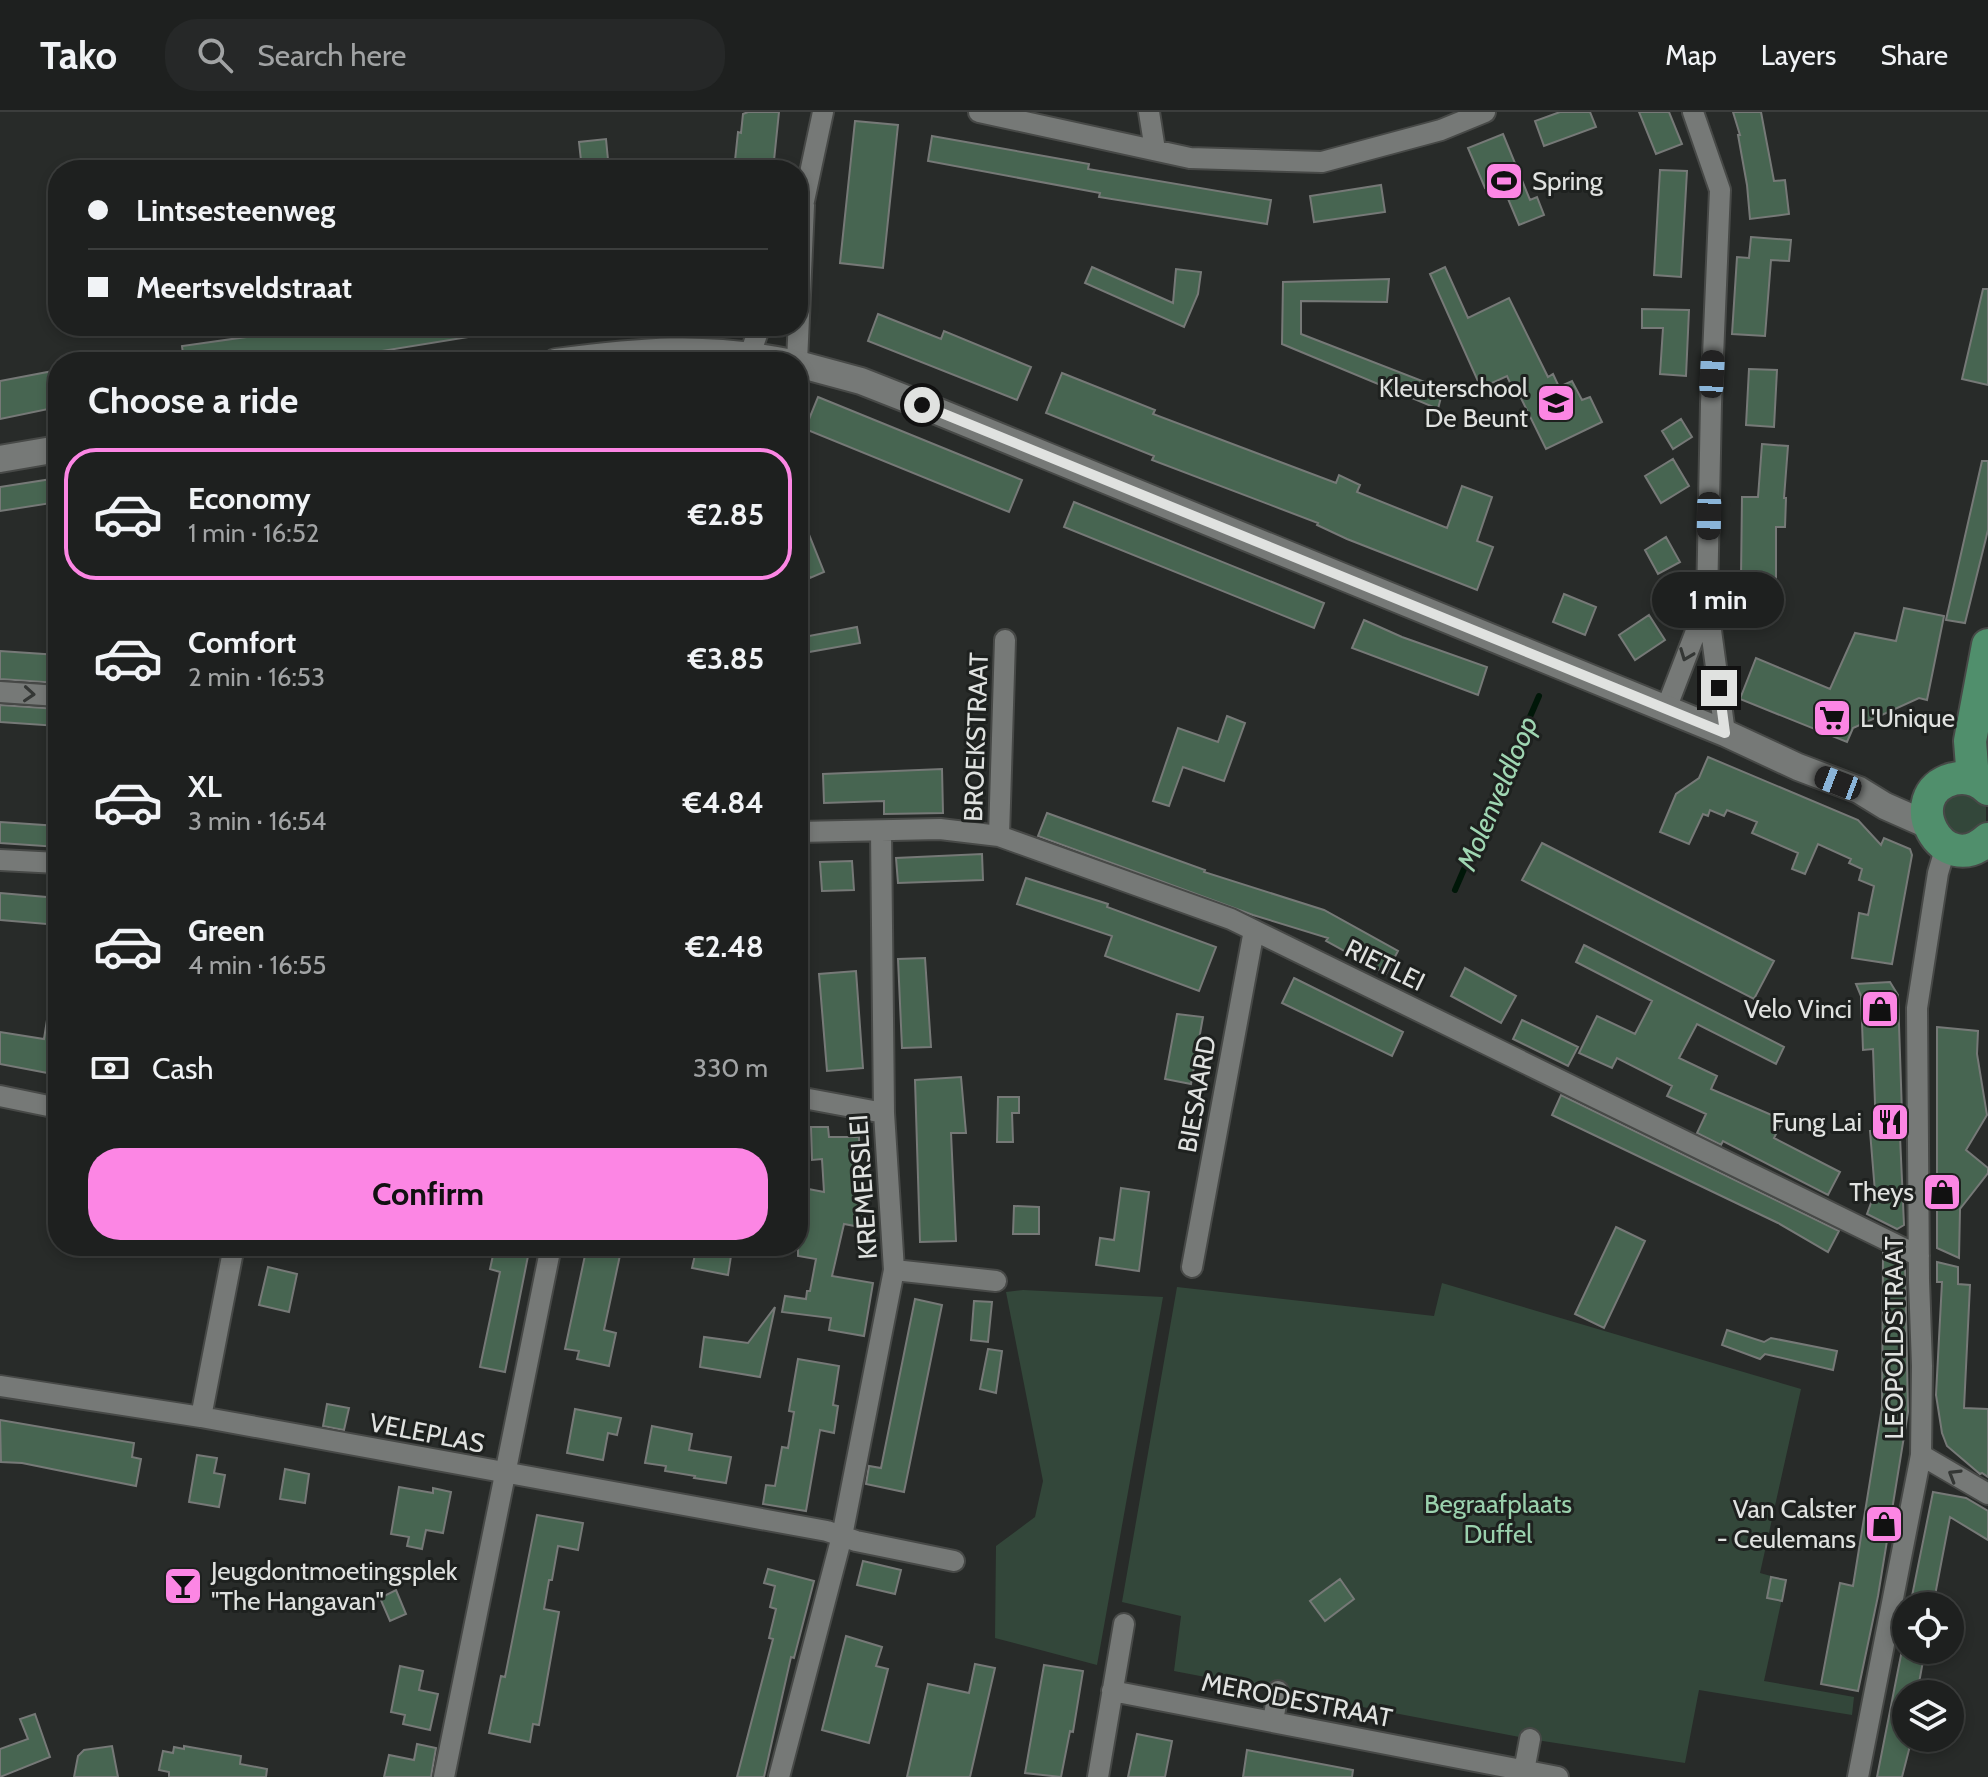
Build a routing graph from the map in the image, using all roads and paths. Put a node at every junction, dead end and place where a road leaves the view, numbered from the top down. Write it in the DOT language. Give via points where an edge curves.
graph roads {
  1 [pos="823,112"];
  2 [pos="979,112"];
  3 [pos="1149,112"];
  4 [pos="1485,112"];
  5 [pos="1693,112"];
  6 [pos="1439,121"];
  7 [pos="1155,150"];
  8 [pos="808,181"];
  9 [pos="650,352"];
  10 [pos="729,352"];
  11 [pos="808,366"];
  12 [pos="48,451"];
  13 [pos="0,459"];
  14 [pos="1707,601"];
  15 [pos="1005,640"];
  16 [pos="1988,645"];
  17 [pos="0,692"];
  18 [pos="48,695"];
  19 [pos="1666,709"];
  20 [pos="1725,733"];
  21 [pos="1963,819"];
  22 [pos="881,831"];
  23 [pos="808,832"];
  24 [pos="999,836"];
  25 [pos="0,860"];
  26 [pos="48,862"];
  27 [pos="1254,930"];
  28 [pos="0,1096"];
  29 [pos="808,1099"];
  30 [pos="48,1106"];
  31 [pos="884,1113"];
  32 [pos="232,1256"];
  33 [pos="549,1256"];
  34 [pos="1919,1256"];
  35 [pos="1192,1267"];
  36 [pos="894,1270"];
  37 [pos="996,1281"];
  38 [pos="0,1386"];
  39 [pos="201,1417"];
  40 [pos="1921,1455"];
  41 [pos="507,1474"];
  42 [pos="1988,1494"];
  43 [pos="842,1536"];
  44 [pos="954,1561"];
  45 [pos="1124,1624"];
  46 [pos="1112,1691"];
  47 [pos="1278,1691"];
  48 [pos="1273,1722"];
  49 [pos="1530,1739"];
  50 [pos="1524,1771"];
  51 [pos="444,1777"];
  52 [pos="779,1777"];
  53 [pos="1098,1777"];
  54 [pos="1558,1777"];
  55 [pos="1858,1777"];
  1 -- 8 [label="street"];
  2 -- 7 [label="street"];
  3 -- 7 [label="street"];
  4 -- 6 [label="street"];
  5 -- 14 [label="street" via="1720,190"];
  6 -- 7 [label="street" via="1322,162 1190,158"];
  9 -- 10 [label="street"];
  11 -- 19 [label="street" via="861,381"];
  12 -- 13 [label="street"];
  14 -- 19 [label="street, one-way"];
  14 -- 20 [label="street"];
  15 -- 24 [label="street, BROEKSTRAAT"];
  16 -- 21 [label="main road" via="1970,741"];
  17 -- 18 [label="street, one-way"];
  19 -- 20 [label="street"];
  20 -- 21 [label="street" via="1885,806"];
  21 -- 34 [label="street, LEOPOLDSTRAAT" via="1938,873 1917,1008"];
  22 -- 23 [label="street, RIETLEI"];
  22 -- 24 [label="street, RIETLEI" via="940,829"];
  22 -- 31 [label="street, KREMERSLEI"];
  24 -- 27 [label="street, RIETLEI"];
  25 -- 26 [label="street"];
  27 -- 34 [label="street, RIETLEI"];
  27 -- 35 [label="street, BIESAARD"];
  28 -- 30 [label="street"];
  29 -- 31 [label="street"];
  31 -- 36 [label="street, KREMERSLEI"];
  32 -- 39 [label="street"];
  33 -- 41 [label="street"];
  34 -- 40 [label="street, LEOPOLDSTRAAT"];
  36 -- 37 [label="street"];
  36 -- 43 [label="street, KREMERSLEI"];
  38 -- 39 [label="street, VELEPLAS"];
  39 -- 41 [label="street, VELEPLAS"];
  42 -- 40 [label="street, one-way"];
  40 -- 55 [label="street, LEOPOLDSTRAAT"];
  41 -- 43 [label="street, VELEPLAS"];
  41 -- 51 [label="street"];
  43 -- 44 [label="street"];
  43 -- 52 [label="street, KREMERSLEI"];
  45 -- 46 [label="street"];
  46 -- 48 [label="street, MERODESTRAAT"];
  46 -- 53 [label="street"];
  47 -- 48 [label="street"];
  48 -- 50 [label="street, MERODESTRAAT"];
  49 -- 50 [label="street"];
  50 -- 54 [label="street, MERODESTRAAT"];
}
